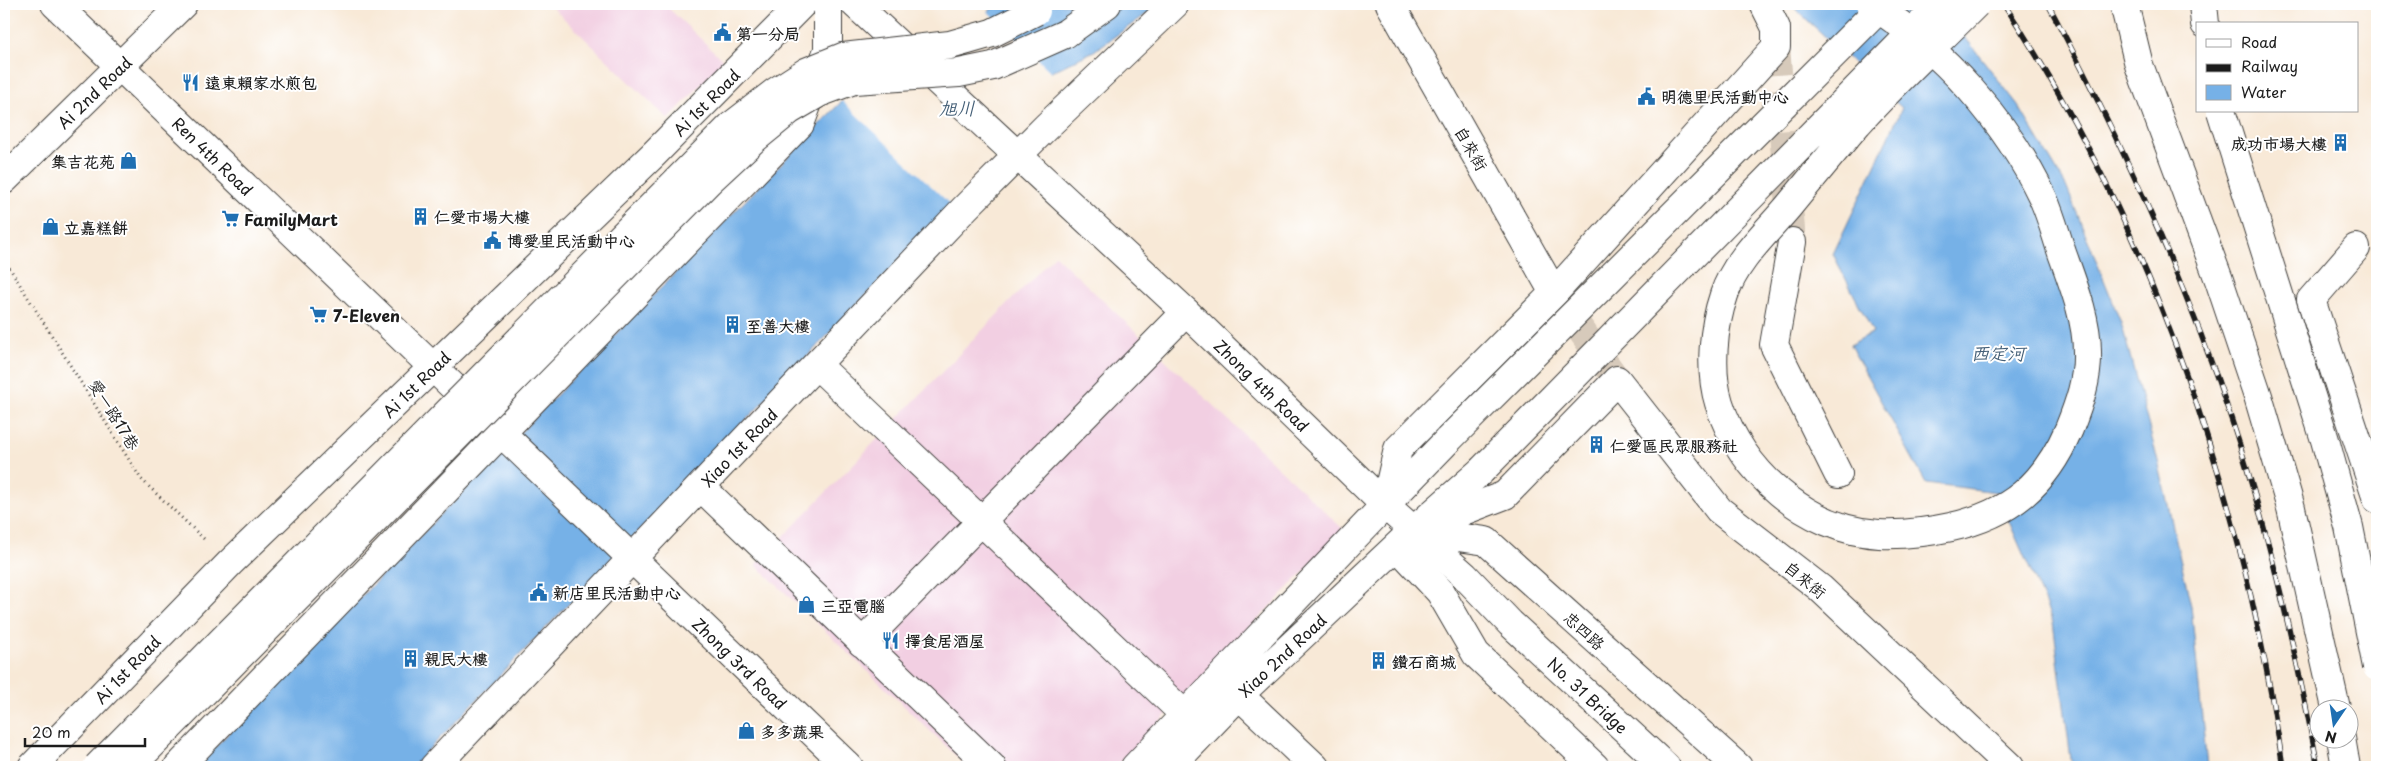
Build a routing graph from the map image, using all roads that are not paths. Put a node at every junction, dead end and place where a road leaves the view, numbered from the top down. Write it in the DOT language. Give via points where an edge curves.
graph roads {
  1 [pos="55,4"];
  2 [pos="183,4"];
  3 [pos="802,4"];
  4 [pos="828,4"];
  5 [pos="855,4"];
  6 [pos="1048,4"];
  7 [pos="1107,4"];
  8 [pos="1175,4"];
  9 [pos="1390,4"];
  10 [pos="1764,4"];
  11 [pos="1871,4"];
  12 [pos="1884,4"];
  13 [pos="1940,4"];
  14 [pos="1976,4"];
  15 [pos="2124,4"];
  16 [pos="2203,4"];
  17 [pos="2205,22"];
  18 [pos="120,67"];
  19 [pos="2220,112"];
  20 [pos="1015,152"];
  21 [pos="4,180"];
  22 [pos="1792,242"];
  23 [pos="2356,248"];
  24 [pos="1554,293"];
  25 [pos="1186,312"];
  26 [pos="817,365"];
  27 [pos="433,368"];
  28 [pos="500,434"];
  29 [pos="1838,474"];
  30 [pos="701,487"];
  31 [pos="2377,499"];
  32 [pos="1385,505"];
  33 [pos="981,521"];
  34 [pos="1406,538"];
  35 [pos="631,559"];
  36 [pos="1510,623"];
  37 [pos="862,643"];
  38 [pos="2377,667"];
  39 [pos="1239,695"];
  40 [pos="2334,698"];
  41 [pos="1184,714"];
  42 [pos="2343,748"];
  43 [pos="32,767"];
  44 [pos="97,767"];
  45 [pos="130,767"];
  46 [pos="178,767"];
  47 [pos="434,767"];
  48 [pos="849,767"];
  49 [pos="992,767"];
  50 [pos="1135,767"];
  51 [pos="1170,767"];
  52 [pos="1315,767"];
  53 [pos="1595,767"];
  54 [pos="1666,767"];
  55 [pos="1738,767"];
  56 [pos="2010,767"];
  57 [pos="2346,767"];
  1 -- 18 [label="main road, Ren 4th Road"];
  2 -- 18 [label="main road, Ai 2nd Road"];
  3 -- 27 [label="main road, Ai 1st Road" via="654,154"];
  4 -- 28 [label="main road" via="828,50 800,124"];
  5 -- 20 [label="main road, Zhong 4th Road, bridge"];
  6 -- 44 [label="main road, bridge" via="992,33 950,45 843,57 806,72 732,126"];
  7 -- 45 [label="main road, bridge" via="1065,34 993,66 959,73 854,80 819,93 790,110 710,180"];
  8 -- 20 [label="main road, Xiao 1st Road" via="1046,127"];
  9 -- 24 [label="main road, 自來街"];
  10 -- 24 [label="main road" via="1776,28 1776,47"];
  11 -- 14 [label="main road, bridge" via="1921,40 1927,46 1934,52 1946,64 1997,121 2024,161 2045,202 2073,283 2085,328 2087,351 2079,405 2066,435 2056,456 2022,497 1996,514 1974,522 1911,534 1847,528 1817,517 1767,481 1745,457 1718,401 1714,366 1716,331 1724,293 1740,264 1860,121 1887,93 1928,52 1935,45 1942,38 1955,24"];
  12 -- 32 [label="main road, bridge"];
  13 -- 34 [label="main road, Xiao 2nd Road, bridge" via="1481,471"];
  15 -- 40 [label="main road, bridge" via="2139,65 2219,280 2258,396 2291,508"];
  16 -- 17 [label="main road"];
  18 -- 21 [label="main road, Ai 2nd Road"];
  18 -- 27 [label="main road, Ren 4th Road"];
  19 -- 38 [label="main road, bridge" via="2325,440 2349,527"];
  20 -- 25 [label="main road, Zhong 4th Road"];
  20 -- 26 [label="main road, Xiao 1st Road"];
  22 -- 29 [label="main road" via="1774,345"];
  23 -- 31 [label="main road" via="2311,300"];
  24 -- 32 [label="main road" via="1398,449"];
  25 -- 32 [label="main road, Zhong 4th Road"];
  25 -- 33 [label="main road"];
  26 -- 30 [label="main road, Xiao 1st Road"];
  26 -- 33 [label="main road"];
  27 -- 28 [label="main road, Ren 4th Road"];
  27 -- 43 [label="main road, Ai 1st Road" via="230,563"];
  28 -- 35 [label="main road, Zhong 3rd Road"];
  28 -- 46 [label="main road"];
  30 -- 35 [label="main road, Xiao 1st Road"];
  30 -- 37 [label="main road"];
  32 -- 34 [label="main road, Zhong 4th Road"];
  32 -- 41 [label="main road"];
  33 -- 37 [label="main road"];
  33 -- 41 [label="main road"];
  34 -- 36 [label="main road, Zhong 4th Road" via="1465,576"];
  34 -- 39 [label="main road, Xiao 2nd Road"];
  34 -- 53 [label="main road" via="1476,654"];
  34 -- 55 [label="main road, 忠四路" via="1486,541"];
  34 -- 56 [label="main road, 自來街" via="1505,495 1617,380 1718,510 1820,588"];
  35 -- 47 [label="main road, Xiao 1st Road"];
  35 -- 48 [label="main road, Zhong 3rd Road"];
  36 -- 54 [label="main road, No. 31 Bridge"];
  37 -- 49 [label="main road"];
  39 -- 51 [label="main road, Xiao 2nd Road"];
  39 -- 52 [label="main road"];
  41 -- 50 [label="main road"];
  42 -- 57 [label="main road"];
}
